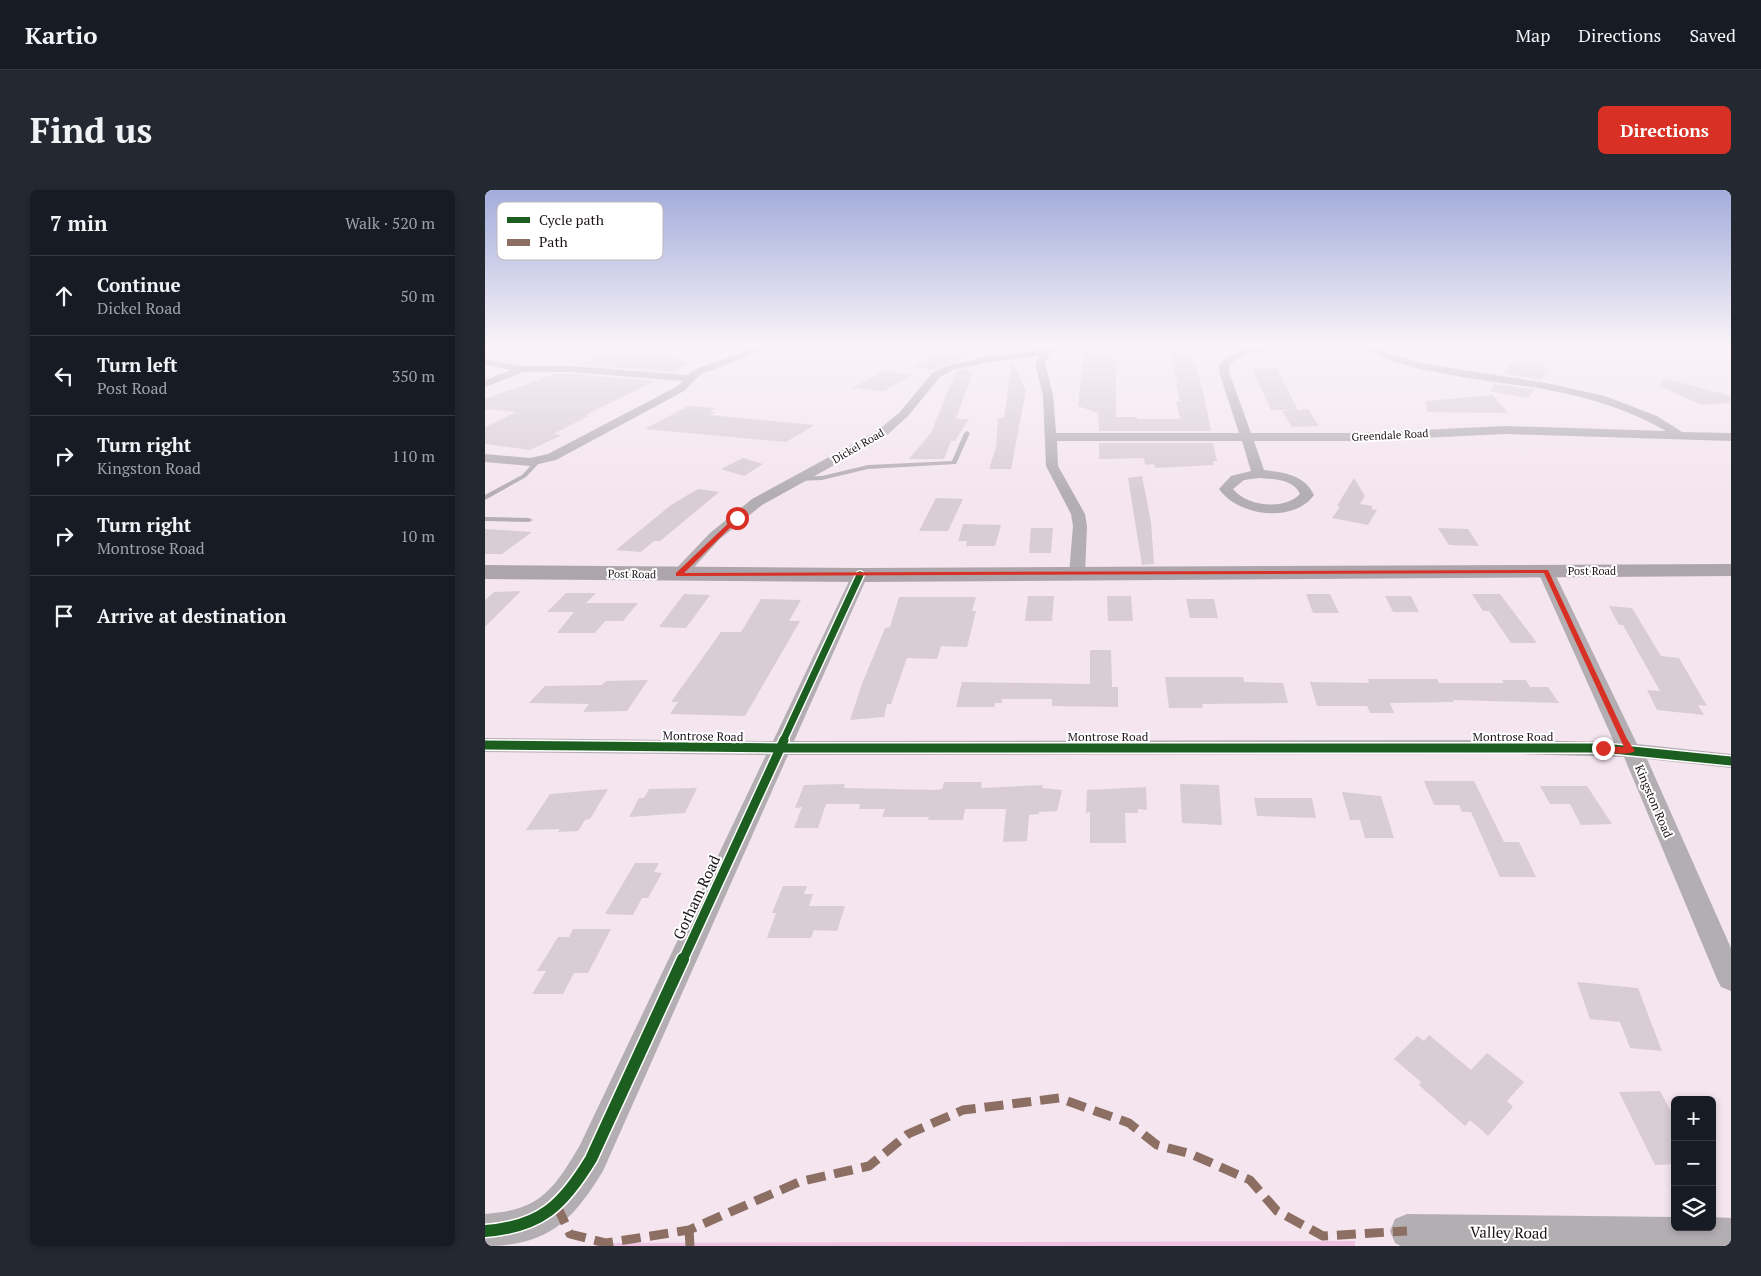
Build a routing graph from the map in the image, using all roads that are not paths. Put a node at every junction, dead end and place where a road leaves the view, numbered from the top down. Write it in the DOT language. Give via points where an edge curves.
graph roads {
  1 [pos="667,395"];
  2 [pos="918,395"];
  3 [pos="1048,395"];
  4 [pos="1232,395"];
  5 [pos="1589,395"];
  6 [pos="967,433"];
  7 [pos="1681,435"];
  8 [pos="1049,437"];
  9 [pos="1731,437"];
  10 [pos="1247,438"];
  11 [pos="485,458"];
  12 [pos="539,460"];
  13 [pos="1259,474"];
  14 [pos="795,480"];
  15 [pos="485,498"];
  16 [pos="485,519"];
  17 [pos="529,520"];
  18 [pos="1731,570"];
  19 [pos="487,572"];
  20 [pos="1546,572"];
  21 [pos="1077,574"];
  22 [pos="678,575"];
  23 [pos="860,575"];
  24 [pos="485,745"];
  25 [pos="780,748"];
  26 [pos="1630,751"];
  27 [pos="1731,761"];
  28 [pos="1731,979"];
  29 [pos="485,1231"];
  30 [pos="1407,1231"];
  31 [pos="1731,1235"];
  1 -- 12 [label="street"];
  2 -- 14 [label="street, Dickel Road" via="881,434"];
  3 -- 8 [label="street"];
  4 -- 10 [label="street"];
  5 -- 7 [label="street" via="1630,409"];
  6 -- 14 [label="lane" via="954,464 868,467 822,478"];
  7 -- 9 [label="street, Greendale Road"];
  7 -- 10 [label="street, Greendale Road" via="1505,430 1364,437"];
  8 -- 10 [label="street, Greendale Road"];
  8 -- 21 [label="street" via="1056,474 1078,514"];
  10 -- 13 [label="street"];
  11 -- 12 [label="street" via="515,462"];
  12 -- 15 [label="lane" via="524,476"];
  13 -- 13 [label="street" via="1235,479 1226,489 1228,494 1243,503 1267,508 1292,505 1307,495 1299,483 1288,478"];
  14 -- 22 [label="street, Dickel Road" via="737,518"];
  16 -- 17 [label="lane"];
  18 -- 20 [label="main road, Post Road"];
  19 -- 22 [label="main road, Post Road"];
  20 -- 21 [label="main road, Post Road"];
  20 -- 26 [label="street, Kingston Road"];
  21 -- 23 [label="main road, Post Road"];
  22 -- 23 [label="main road, Post Road"];
  23 -- 25 [label="street, Gorham Road"];
  24 -- 25 [label="street, Montrose Road"];
  25 -- 26 [label="street, Montrose Road" via="1517,747"];
  25 -- 29 [label="street, Gorham Road" via="591,1158 573,1190 557,1206 522,1228"];
  26 -- 27 [label="street, Montrose Road"];
  26 -- 28 [label="street, Kingston Road" via="1638,762"];
  30 -- 31 [label="street, Valley Road"];
}
